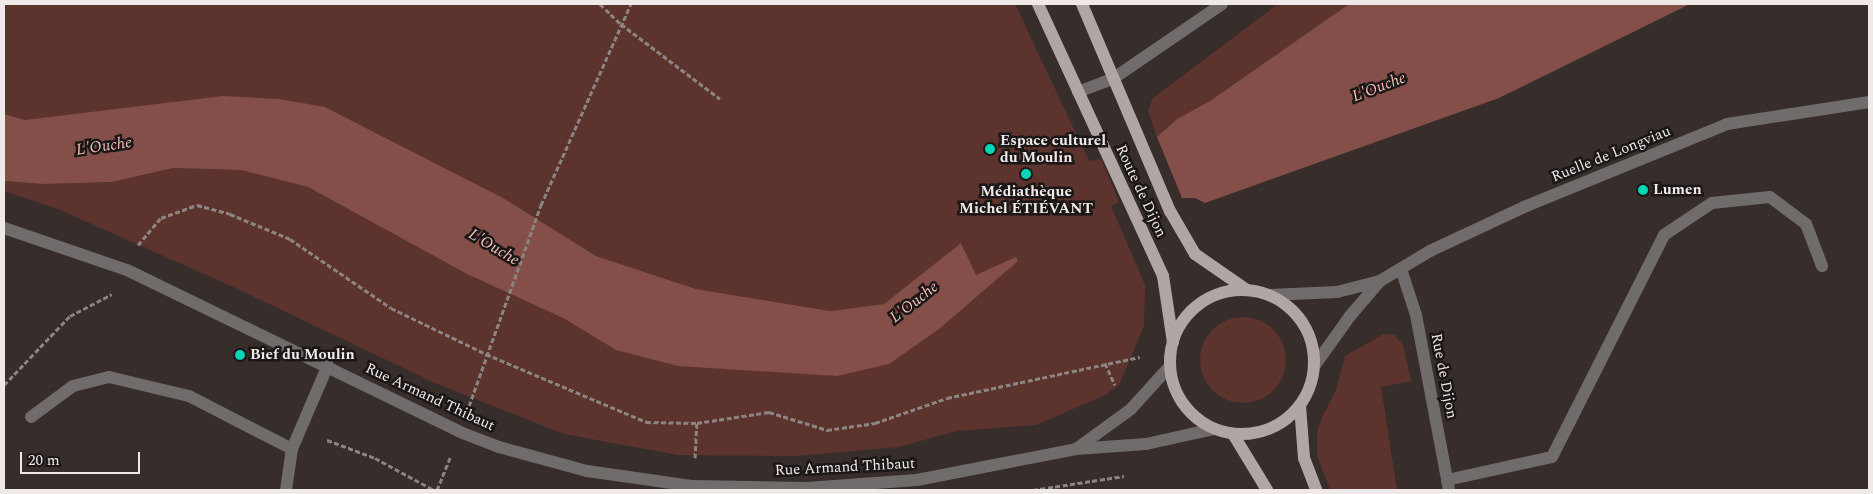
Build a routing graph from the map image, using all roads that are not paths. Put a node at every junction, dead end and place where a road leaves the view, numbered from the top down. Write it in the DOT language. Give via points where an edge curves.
graph roads {
  1 [pos="1038,4"];
  2 [pos="1082,4"];
  3 [pos="1222,4"];
  4 [pos="1114,78"];
  5 [pos="1078,92"];
  6 [pos="1869,102"];
  7 [pos="4,228"];
  8 [pos="1822,266"];
  9 [pos="1401,269"];
  10 [pos="1380,281"];
  11 [pos="1247,290"];
  12 [pos="1269,295"];
  13 [pos="1172,347"];
  14 [pos="1315,365"];
  15 [pos="328,366"];
  16 [pos="1170,366"];
  17 [pos="1300,406"];
  18 [pos="31,417"];
  19 [pos="1214,428"];
  20 [pos="1233,434"];
  21 [pos="292,449"];
  22 [pos="1076,449"];
  23 [pos="1448,485"];
  24 [pos="807,489"];
  25 [pos="286,490"];
  26 [pos="1267,490"];
  27 [pos="1316,490"];
  1 -- 5 [label="main road, Route de Dijon"];
  2 -- 4 [label="main road, Route de Dijon"];
  3 -- 4 [label="street"];
  4 -- 5 [label="street"];
  4 -- 11 [label="main road, Route de Dijon" via="1170,210 1194,254"];
  5 -- 13 [label="main road, Route de Dijon" via="1163,276"];
  6 -- 9 [label="street, Ruelle de Longviau" via="1727,124 1524,208 1430,251"];
  7 -- 15 [label="street, Rue Armand Thibaut" via="126,270"];
  8 -- 23 [label="street" via="1806,224 1770,197 1712,203 1664,235 1552,457"];
  9 -- 10 [label="street, Ruelle de Longviau"];
  9 -- 23 [label="street, Rue de Dijon" via="1416,315"];
  10 -- 12 [label="street, Ruelle de Longviau" via="1337,292"];
  10 -- 14 [label="street, Ruelle de Longviau"];
  11 -- 12 [label="main road"];
  11 -- 13 [label="main road" via="1223,293 1201,303 1184,320"];
  12 -- 14 [label="main road" via="1289,307 1304,324 1312,344"];
  13 -- 16 [label="main road"];
  14 -- 17 [label="main road" via="1310,386"];
  15 -- 21 [label="street"];
  15 -- 24 [label="street, Rue Armand Thibaut" via="460,432 498,447 586,471 694,486"];
  16 -- 19 [label="main road" via="1174,386 1183,404 1197,419"];
  16 -- 22 [label="street, Rue Armand Thibaut" via="1131,408"];
  17 -- 20 [label="main road" via="1287,420 1270,429"];
  17 -- 27 [label="main road" via="1304,458"];
  18 -- 21 [label="street" via="73,386 109,377 189,396"];
  19 -- 20 [label="main road"];
  19 -- 22 [label="street, Rue Armand Thibaut" via="1146,444"];
  20 -- 26 [label="main road"];
  21 -- 25 [label="street"];
  22 -- 24 [label="street, Rue Armand Thibaut" via="917,480"];
}
